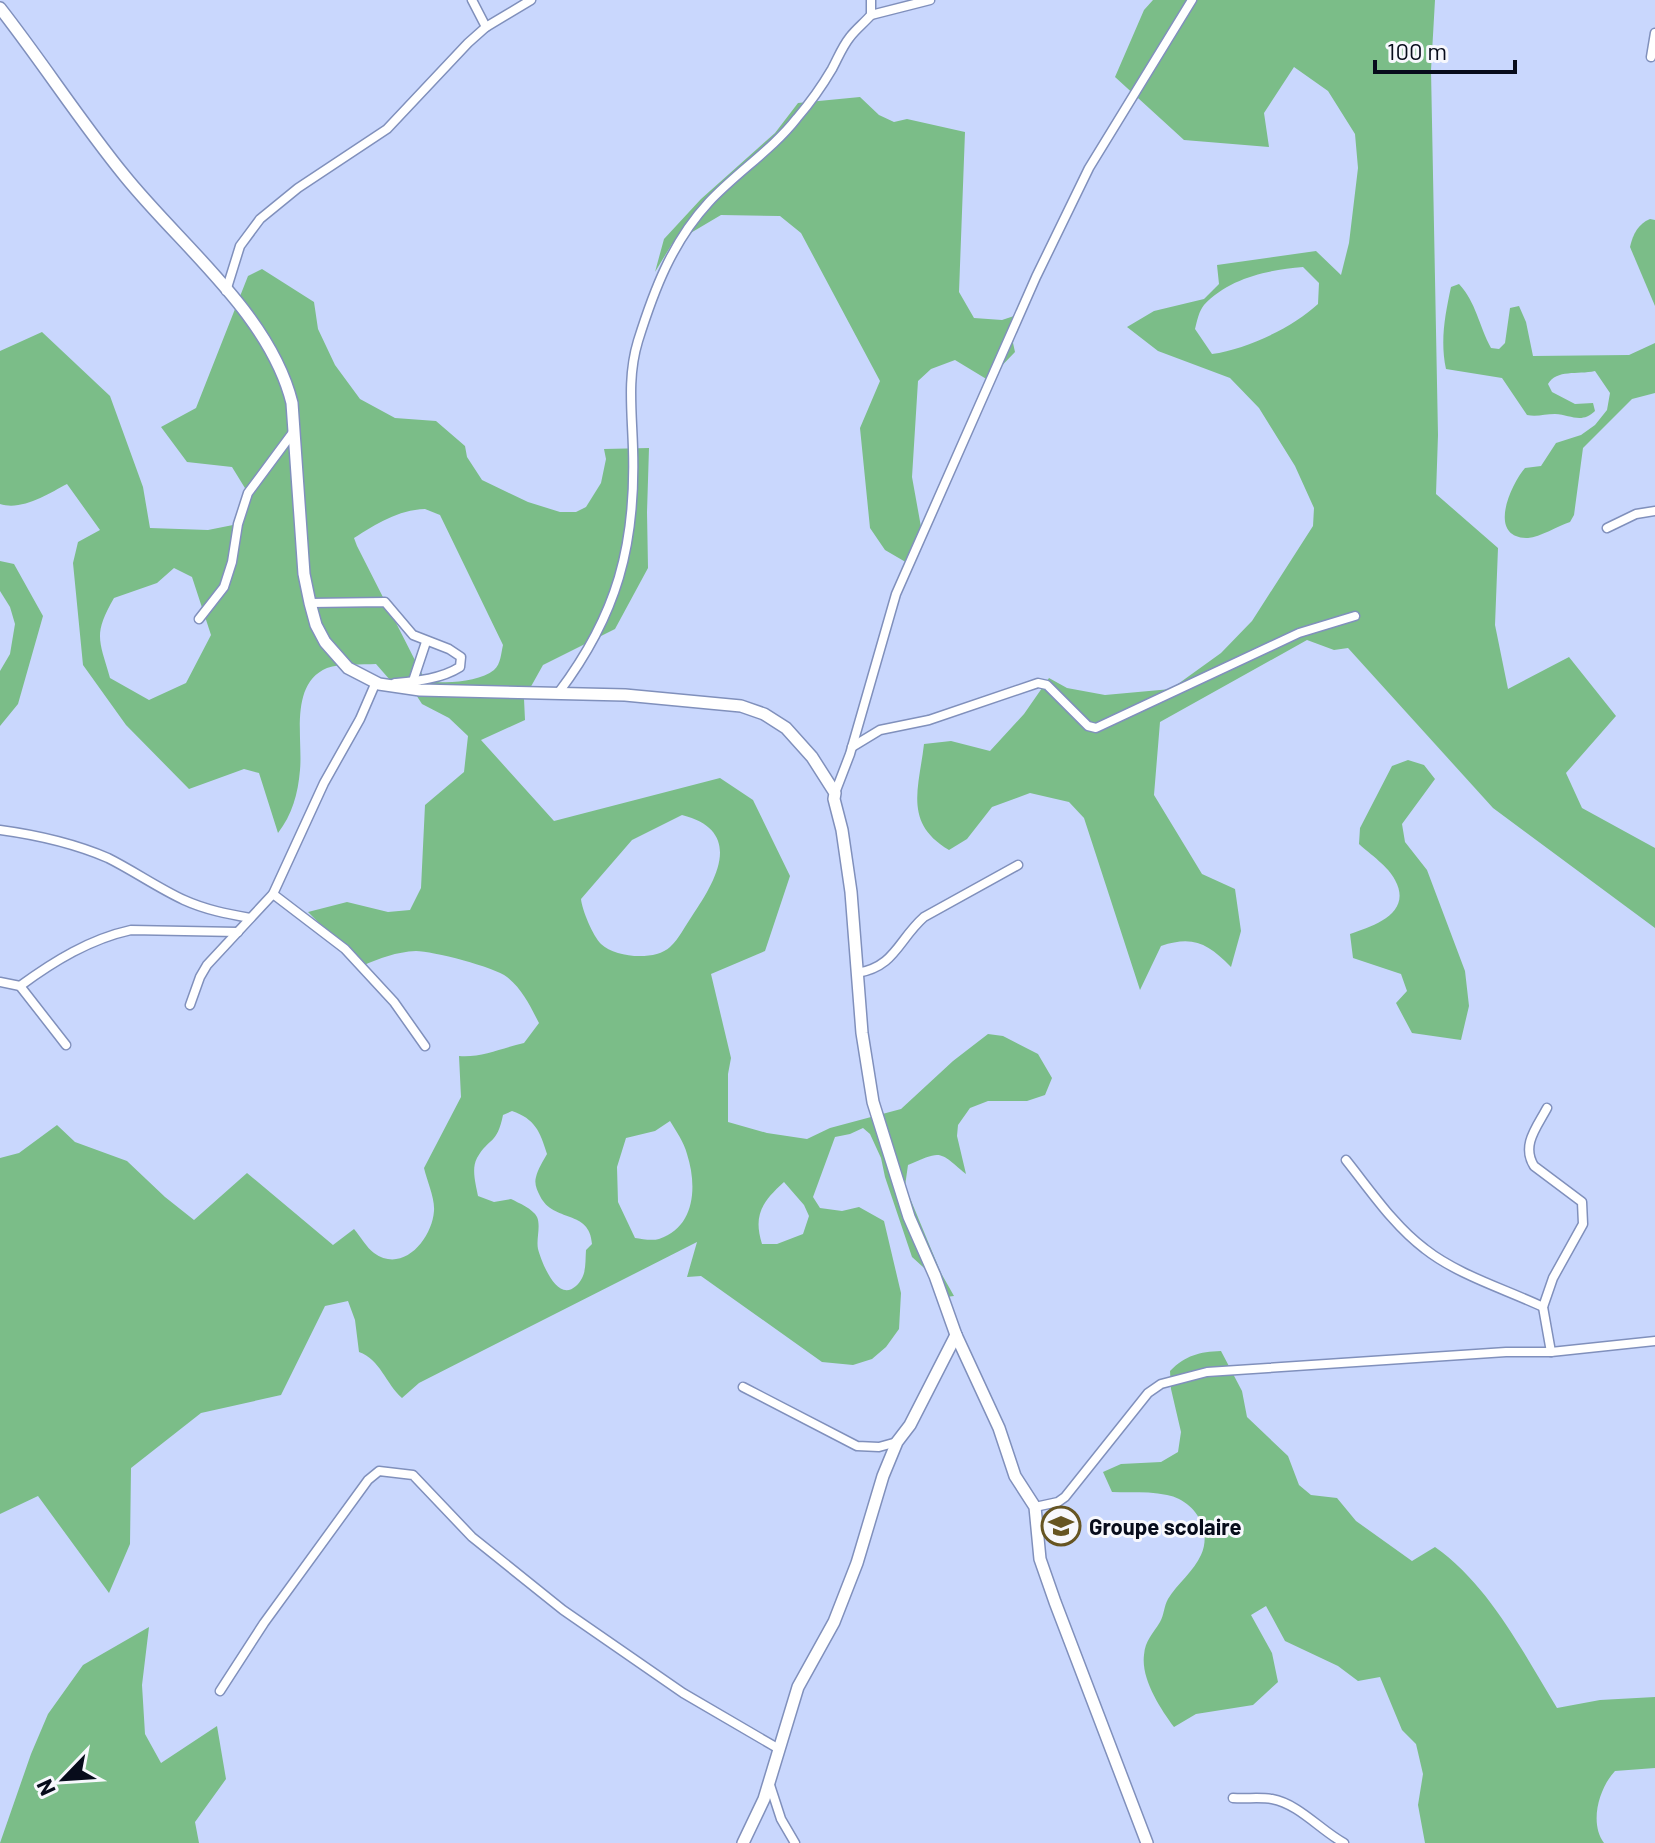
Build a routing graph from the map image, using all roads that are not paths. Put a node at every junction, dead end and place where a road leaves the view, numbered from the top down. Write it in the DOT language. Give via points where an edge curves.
graph roads {
  1 [pos="472,0"];
  2 [pos="531,0"];
  3 [pos="871,0"];
  4 [pos="930,0"];
  5 [pos="1192,0"];
  6 [pos="0,8"];
  7 [pos="871,15"];
  8 [pos="486,27"];
  9 [pos="1655,33"];
  10 [pos="1651,57"];
  11 [pos="226,291"];
  12 [pos="295,429"];
  13 [pos="1655,511"];
  14 [pos="1607,528"];
  15 [pos="310,603"];
  16 [pos="1355,616"];
  17 [pos="199,619"];
  18 [pos="426,642"];
  19 [pos="413,681"];
  20 [pos="377,683"];
  21 [pos="559,692"];
  22 [pos="852,747"];
  23 [pos="835,793"];
  24 [pos="0,830"];
  25 [pos="1018,865"];
  26 [pos="273,894"];
  27 [pos="250,918"];
  28 [pos="238,932"];
  29 [pos="857,973"];
  30 [pos="0,982"];
  31 [pos="20,986"];
  32 [pos="190,1005"];
  33 [pos="66,1045"];
  34 [pos="425,1046"];
  35 [pos="1547,1108"];
  36 [pos="1346,1160"];
  37 [pos="1543,1307"];
  38 [pos="956,1335"];
  39 [pos="1655,1341"];
  40 [pos="1551,1352"];
  41 [pos="743,1387"];
  42 [pos="897,1442"];
  43 [pos="1035,1507"];
  44 [pos="220,1691"];
  45 [pos="779,1749"];
  46 [pos="769,1778"];
  47 [pos="1233,1798"];
  48 [pos="743,1843"];
  49 [pos="795,1843"];
  50 [pos="1147,1843"];
  51 [pos="1344,1843"];
  1 -- 8 [label="street"];
  2 -- 8 [label="street"];
  3 -- 7 [label="street"];
  4 -- 7 [label="street"];
  5 -- 22 [label="street" via="1089,168 1036,277 896,594"];
  6 -- 11 [label="main road" via="122,173"];
  7 -- 21 [label="street" via="848,38 796,120 689,227 659,280 632,371 633,510 628,549 599,629"];
  8 -- 11 [label="street" via="387,129 260,219 240,246"];
  9 -- 10 [label="street"];
  11 -- 12 [label="main road" via="259,329 287,380"];
  12 -- 15 [label="main road"];
  12 -- 17 [label="street" via="248,493 224,587"];
  13 -- 14 [label="street"];
  15 -- 18 [label="street" via="385,602 403,626"];
  15 -- 20 [label="main road" via="335,656"];
  16 -- 22 [label="street" via="1299,633 1096,728 1038,683 929,720 880,730"];
  18 -- 19 [label="street"];
  18 -- 19 [label="street" via="457,653 462,663 454,671"];
  19 -- 20 [label="street"];
  20 -- 21 [label="main road" via="420,690"];
  20 -- 26 [label="street"];
  21 -- 23 [label="main road" via="741,706 764,714 800,743"];
  22 -- 23 [label="street"];
  23 -- 29 [label="main road"];
  24 -- 27 [label="street" via="75,845 210,911"];
  25 -- 29 [label="street" via="924,917 890,958 875,970"];
  26 -- 27 [label="street"];
  26 -- 34 [label="street" via="345,949 394,1002"];
  27 -- 28 [label="street"];
  28 -- 31 [label="street" via="116,933 72,952"];
  28 -- 32 [label="street" via="207,965"];
  29 -- 38 [label="main road" via="873,1102 909,1217"];
  30 -- 31 [label="street"];
  31 -- 33 [label="street"];
  35 -- 37 [label="street" via="1527,1148 1529,1158 1582,1202 1584,1214"];
  36 -- 37 [label="street" via="1424,1248 1455,1269"];
  37 -- 40 [label="street"];
  38 -- 42 [label="main road"];
  38 -- 43 [label="main road" via="1015,1476"];
  39 -- 40 [label="street"];
  40 -- 43 [label="street" via="1183,1377 1148,1393 1065,1497"];
  41 -- 42 [label="street" via="857,1446"];
  42 -- 45 [label="main road" via="857,1563 834,1622 798,1687"];
  43 -- 50 [label="main road" via="1040,1559"];
  44 -- 45 [label="street" via="264,1623 379,1471 413,1475 480,1545 563,1610 683,1693"];
  45 -- 46 [label="main road"];
  46 -- 48 [label="main road"];
  46 -- 49 [label="street" via="781,1819"];
  47 -- 51 [label="street" via="1272,1799 1294,1807"];
}
